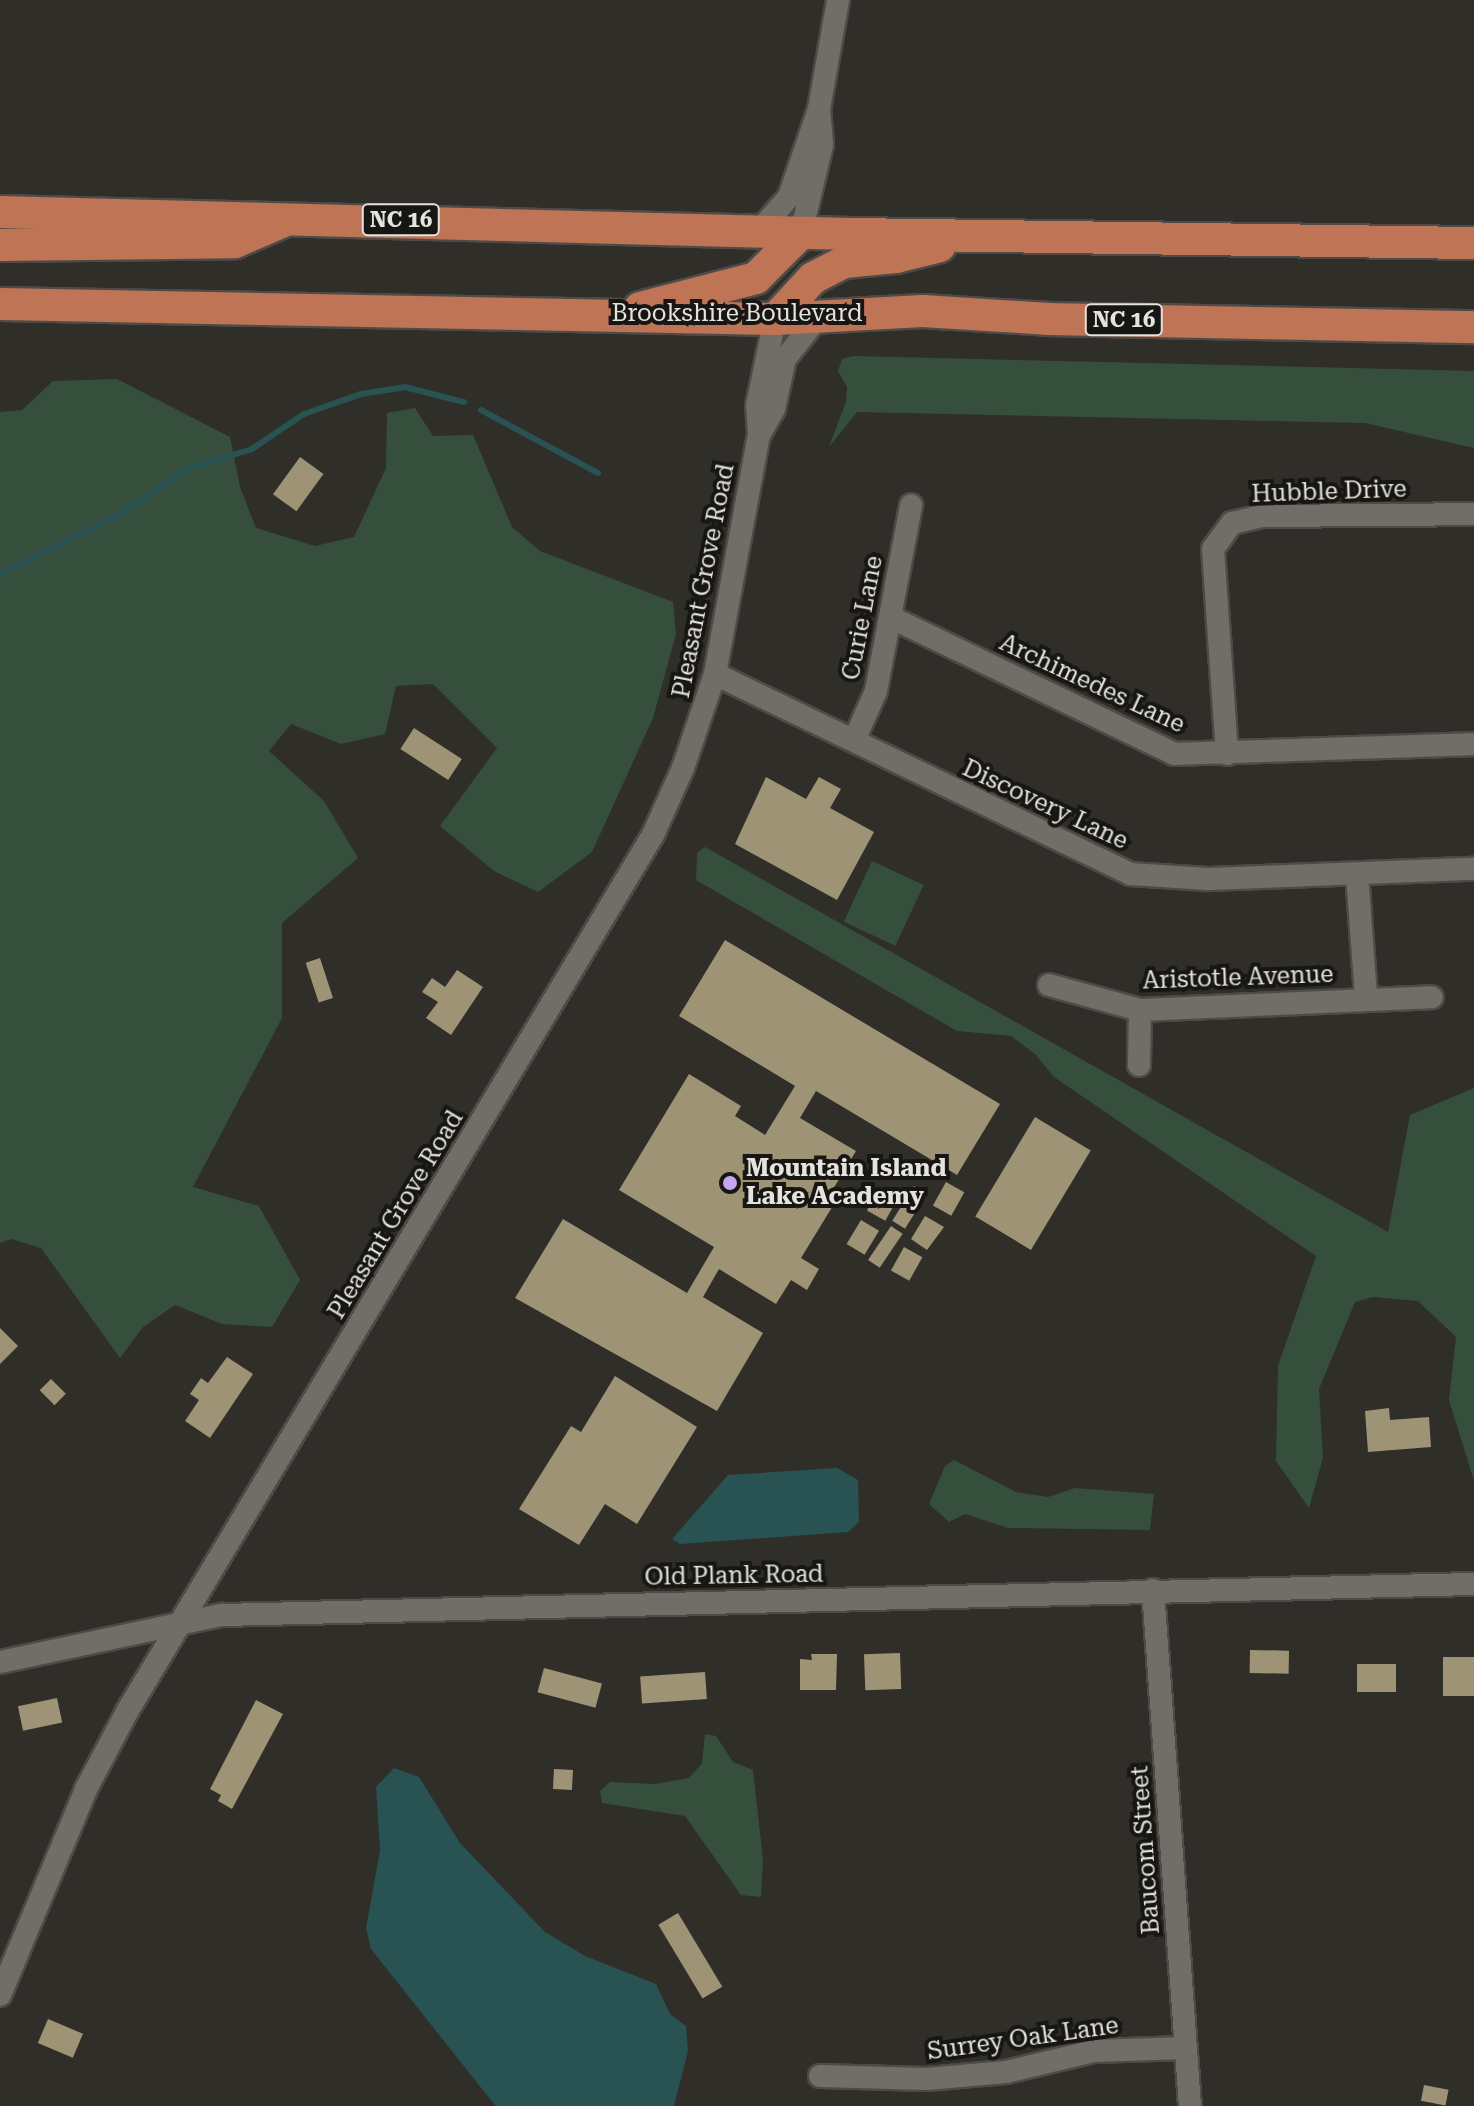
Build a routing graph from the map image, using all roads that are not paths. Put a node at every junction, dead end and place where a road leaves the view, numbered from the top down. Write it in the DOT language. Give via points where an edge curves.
graph roads {
  1 [pos="838,0"];
  2 [pos="819,109"];
  3 [pos="0,212"];
  4 [pos="298,216"];
  5 [pos="758,232"];
  6 [pos="801,233"];
  7 [pos="982,235"];
  8 [pos="1474,243"];
  9 [pos="0,245"];
  10 [pos="0,304"];
  11 [pos="1474,309"];
  12 [pos="617,316"];
  13 [pos="818,317"];
  14 [pos="775,319"];
  15 [pos="1253,323"];
  16 [pos="1474,327"];
  17 [pos="759,435"];
  18 [pos="911,505"];
  19 [pos="1474,514"];
  20 [pos="890,617"];
  21 [pos="715,674"];
  22 [pos="855,738"];
  23 [pos="1474,744"];
  24 [pos="1227,754"];
  25 [pos="1474,869"];
  26 [pos="1357,874"];
  27 [pos="1049,985"];
  28 [pos="1432,997"];
  29 [pos="1366,998"];
  30 [pos="1140,1010"];
  31 [pos="1139,1065"];
  32 [pos="1474,1584"];
  33 [pos="1153,1590"];
  34 [pos="179,1623"];
  35 [pos="0,1662"];
  36 [pos="0,1995"];
  37 [pos="1186,2048"];
  38 [pos="820,2076"];
  39 [pos="1190,2106"];
  1 -- 2 [label="street"];
  2 -- 5 [label="street" via="789,197"];
  2 -- 6 [label="street" via="822,145"];
  3 -- 4 [label="highway, NC 16"];
  4 -- 5 [label="highway, NC 16"];
  4 -- 9 [label="highway" via="235,242"];
  5 -- 6 [label="highway, NC 16"];
  6 -- 7 [label="highway, NC 16"];
  6 -- 12 [label="highway" via="770,268 739,286 685,293"];
  7 -- 8 [label="highway, NC 16"];
  7 -- 14 [label="highway" via="896,257 844,262 813,278"];
  10 -- 12 [label="highway, Brookshire Boulevard / NC 16"];
  11 -- 15 [label="highway" via="1275,309"];
  12 -- 14 [label="highway, Brookshire Boulevard / NC 16"];
  13 -- 14 [label="highway, Brookshire Boulevard / NC 16"];
  13 -- 15 [label="highway, Brookshire Boulevard / NC 16" via="923,311"];
  13 -- 17 [label="street, Pleasant Grove Road" via="785,359 774,409"];
  14 -- 17 [label="street, Pleasant Grove Road" via="757,405"];
  15 -- 16 [label="highway, Brookshire Boulevard / NC 16"];
  17 -- 21 [label="street, Pleasant Grove Road"];
  18 -- 20 [label="street, Curie Lane"];
  19 -- 24 [label="street, Hubble Drive" via="1263,516 1232,523 1213,549"];
  20 -- 22 [label="street, Curie Lane" via="876,691"];
  20 -- 24 [label="street, Archimedes Lane" via="1175,754"];
  21 -- 22 [label="street, Discovery Lane"];
  21 -- 34 [label="street, Pleasant Grove Road" via="683,768 614,905"];
  22 -- 26 [label="street, Discovery Lane" via="1130,874 1208,879"];
  23 -- 24 [label="street, Archimedes Lane"];
  25 -- 26 [label="street, Discovery Lane"];
  26 -- 29 [label="street"];
  27 -- 30 [label="street, Aristotle Avenue"];
  28 -- 29 [label="street, Aristotle Avenue"];
  29 -- 30 [label="street, Aristotle Avenue"];
  30 -- 31 [label="street"];
  32 -- 33 [label="street, Old Plank Road"];
  33 -- 34 [label="street, Old Plank Road" via="222,1615"];
  33 -- 37 [label="street, Baucom Street"];
  34 -- 35 [label="street, Old Plank Road"];
  34 -- 36 [label="street, Pleasant Grove Road" via="86,1789"];
  37 -- 38 [label="street, Surrey Oak Lane" via="1094,2051 1006,2072 927,2079 878,2082"];
  37 -- 39 [label="street, Baucom Street"];
}
